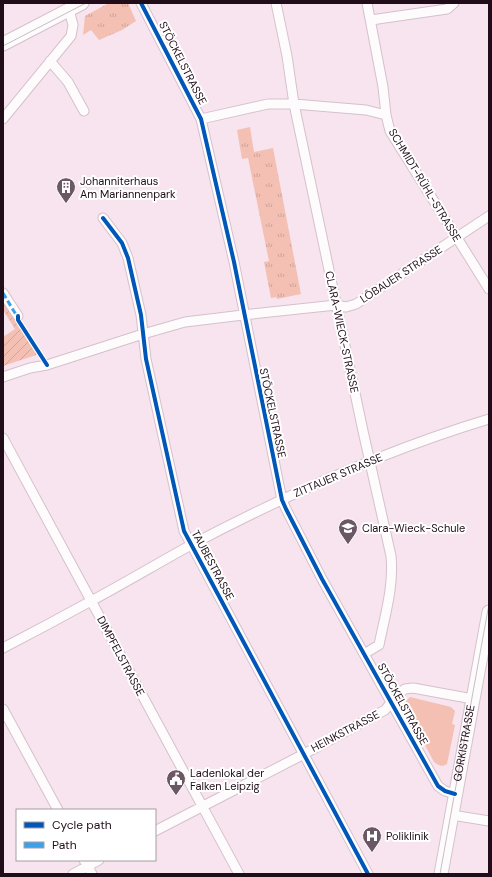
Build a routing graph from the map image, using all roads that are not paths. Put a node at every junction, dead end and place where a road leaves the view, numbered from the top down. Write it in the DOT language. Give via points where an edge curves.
graph roads {
  1 [pos="82,3"];
  2 [pos="141,3"];
  3 [pos="276,3"];
  4 [pos="367,3"];
  5 [pos="454,3"];
  6 [pos="69,10"];
  7 [pos="371,20"];
  8 [pos="3,44"];
  9 [pos="50,61"];
  10 [pos="294,104"];
  11 [pos="84,111"];
  12 [pos="386,115"];
  13 [pos="3,118"];
  14 [pos="201,119"];
  15 [pos="489,216"];
  16 [pos="102,218"];
  17 [pos="456,238"];
  18 [pos="489,289"];
  19 [pos="3,293"];
  20 [pos="336,305"];
  21 [pos="243,314"];
  22 [pos="18,316"];
  23 [pos="143,334"];
  24 [pos="3,377"];
  25 [pos="489,419"];
  26 [pos="3,438"];
  27 [pos="370,461"];
  28 [pos="282,500"];
  29 [pos="191,545"];
  30 [pos="92,601"];
  31 [pos="489,612"];
  32 [pos="486,644"];
  33 [pos="3,648"];
  34 [pos="364,654"];
  35 [pos="473,699"];
  36 [pos="392,702"];
  37 [pos="3,709"];
  38 [pos="304,754"];
  39 [pos="455,794"];
  40 [pos="202,805"];
  41 [pos="57,809"];
  42 [pos="452,815"];
  43 [pos="489,821"];
  44 [pos="156,829"];
  45 [pos="97,861"];
  46 [pos="88,867"];
  47 [pos="73,874"];
  48 [pos="239,874"];
  49 [pos="368,874"];
  50 [pos="441,874"];
  1 -- 6 [label="main road"];
  2 -- 14 [label="street, STÖCKELSTRASSE"];
  3 -- 10 [label="street, CLARA-WIECK-STRASSE"];
  4 -- 7 [label="street, SCHMIDT-RÜHL-STRASSE"];
  5 -- 7 [label="street" via="447,9"];
  6 -- 8 [label="main road"];
  6 -- 9 [label="street" via="73,25 71,36"];
  7 -- 12 [label="street, SCHMIDT-RÜHL-STRASSE"];
  9 -- 11 [label="street" via="68,82"];
  9 -- 13 [label="street"];
  10 -- 12 [label="street" via="366,110"];
  10 -- 14 [label="street" via="268,104"];
  10 -- 20 [label="street, CLARA-WIECK-STRASSE"];
  12 -- 17 [label="street, SCHMIDT-RÜHL-STRASSE" via="392,136"];
  14 -- 21 [label="street, STÖCKELSTRASSE"];
  15 -- 17 [label="street, LÖBAUER STRASSE"];
  16 -- 23 [label="street, TAUBESTRASSE" via="122,243 128,258"];
  17 -- 18 [label="street, SCHMIDT-RÜHL-STRASSE"];
  17 -- 20 [label="street, LÖBAUER STRASSE" via="356,304 346,307"];
  19 -- 22 [label="street"];
  20 -- 21 [label="street, LÖBAUER STRASSE"];
  20 -- 27 [label="street, CLARA-WIECK-STRASSE"];
  21 -- 23 [label="street, LÖBAUER STRASSE" via="185,322"];
  21 -- 28 [label="street, STÖCKELSTRASSE"];
  23 -- 24 [label="street, LÖBAUER STRASSE"];
  23 -- 29 [label="street, TAUBESTRASSE" via="146,359 182,524"];
  25 -- 27 [label="street, ZITTAUER STRASSE"];
  26 -- 30 [label="street, DIMPFELSTRASSE"];
  27 -- 28 [label="street, ZITTAUER STRASSE"];
  27 -- 34 [label="street, CLARA-WIECK-STRASSE" via="392,570 391,588 379,645"];
  28 -- 29 [label="street, ZITTAUER STRASSE"];
  28 -- 34 [label="street, STÖCKELSTRASSE" via="302,542"];
  29 -- 30 [label="street, ZITTAUER STRASSE"];
  29 -- 38 [label="street, TAUBESTRASSE"];
  30 -- 33 [label="street, ZITTAUER STRASSE"];
  30 -- 40 [label="street, DIMPFELSTRASSE"];
  31 -- 32 [label="main road, GORKISTRASSE"];
  32 -- 35 [label="main road, GORKISTRASSE"];
  34 -- 36 [label="street, STÖCKELSTRASSE"];
  35 -- 36 [label="street, HEINKSTRASSE" via="413,688 405,689"];
  35 -- 39 [label="main road, GORKISTRASSE"];
  36 -- 38 [label="street, HEINKSTRASSE" via="385,710"];
  36 -- 39 [label="street, STÖCKELSTRASSE" via="438,786"];
  37 -- 41 [label="street"];
  38 -- 40 [label="street, HEINKSTRASSE"];
  38 -- 49 [label="street, TAUBESTRASSE"];
  39 -- 42 [label="main road, GORKISTRASSE"];
  40 -- 44 [label="street, HEINKSTRASSE"];
  40 -- 48 [label="street, DIMPFELSTRASSE"];
  42 -- 43 [label="street"];
  42 -- 50 [label="main road, GORKISTRASSE"];
  45 -- 46 [label="street"];
  46 -- 47 [label="street"];
}
